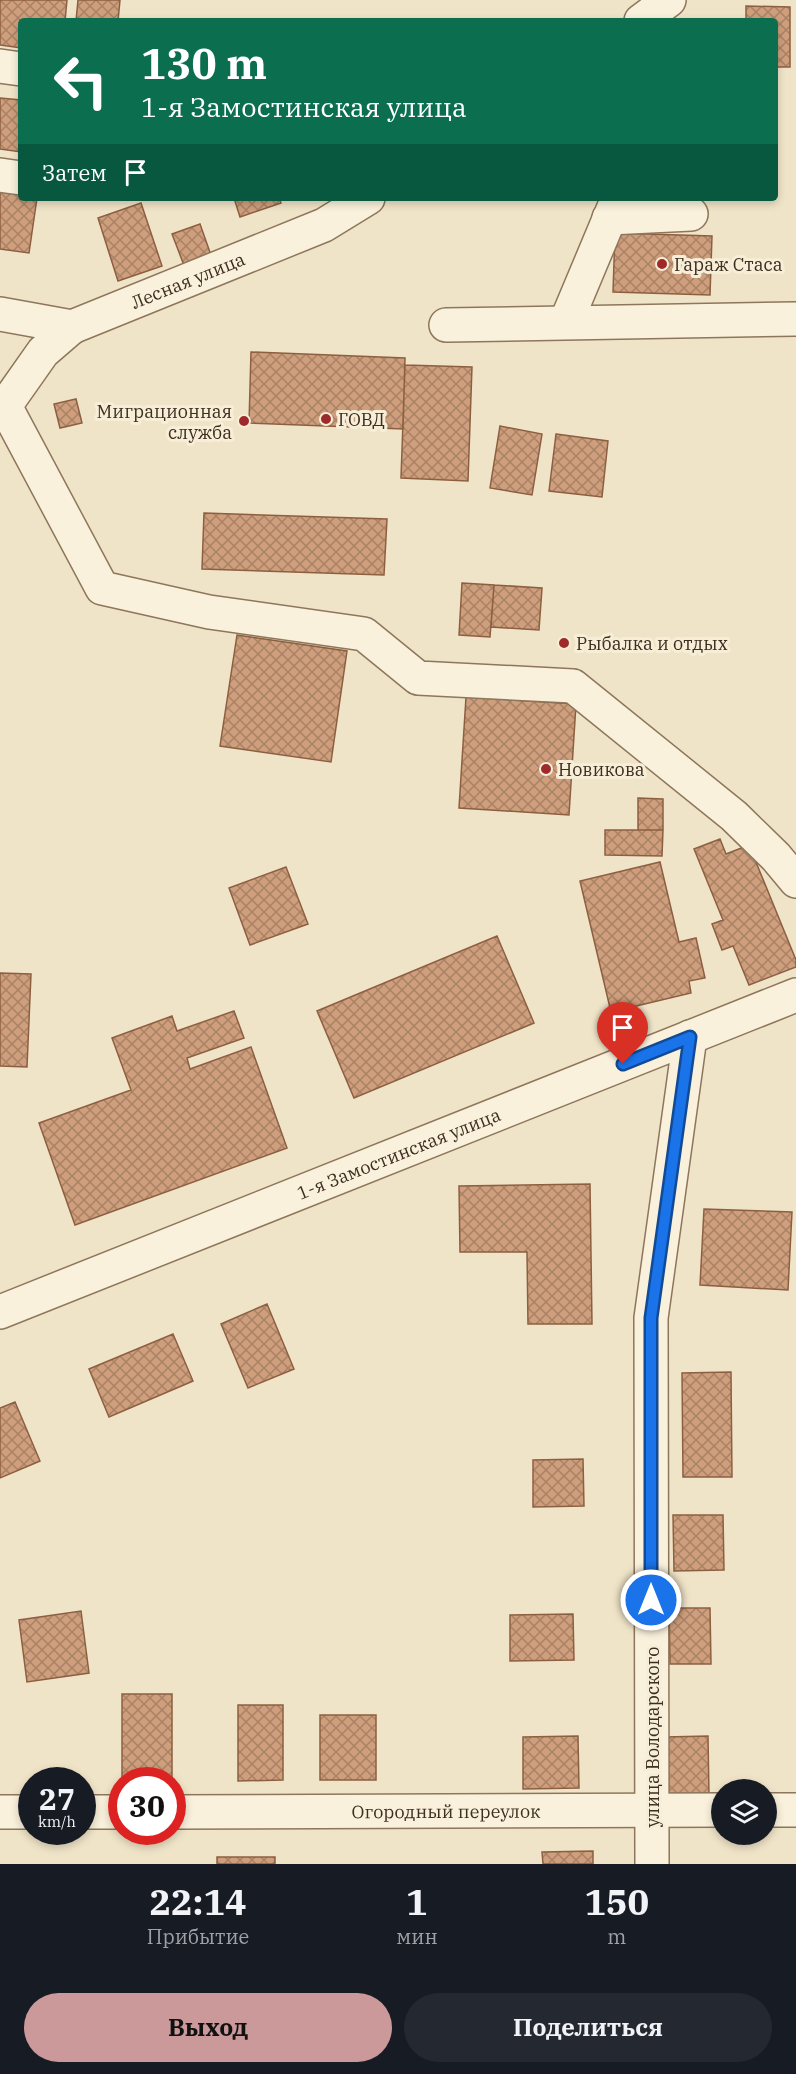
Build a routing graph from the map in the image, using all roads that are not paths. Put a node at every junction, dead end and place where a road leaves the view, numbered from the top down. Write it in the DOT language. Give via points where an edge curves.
graph roads {
  1 [pos="669,0"];
  2 [pos="645,18"];
  3 [pos="0,66"];
  4 [pos="18,69"];
  5 [pos="0,175"];
  6 [pos="18,178"];
  7 [pos="363,201"];
  8 [pos="614,208"];
  9 [pos="692,214"];
  10 [pos="0,314"];
  11 [pos="796,319"];
  12 [pos="566,322"];
  13 [pos="446,325"];
  14 [pos="72,327"];
  15 [pos="3,407"];
  16 [pos="796,881"];
  17 [pos="796,995"];
  18 [pos="690,1037"];
  19 [pos="0,1312"];
  20 [pos="711,1810"];
  21 [pos="777,1810"];
  22 [pos="796,1810"];
  23 [pos="652,1811"];
  24 [pos="0,1812"];
  25 [pos="18,1812"];
  26 [pos="186,1812"];
  27 [pos="652,1864"];
  1 -- 2 [label="street"];
  3 -- 4 [label="street"];
  5 -- 6 [label="street"];
  7 -- 14 [label="street, Лесная улица" via="324,225"];
  8 -- 9 [label="street"];
  8 -- 12 [label="street"];
  10 -- 14 [label="street"];
  11 -- 12 [label="street"];
  12 -- 13 [label="street"];
  14 -- 15 [label="street" via="43,352"];
  15 -- 16 [label="street" via="102,588 209,612 364,634 418,678 573,686 734,816"];
  17 -- 18 [label="street, 1-я Замостинская улица"];
  18 -- 19 [label="street, 1-я Замостинская улица"];
  18 -- 23 [label="street, улица Володарского" via="651,1318"];
  20 -- 23 [label="street, Огородный переулок"];
  21 -- 22 [label="street"];
  23 -- 26 [label="street, Огородный переулок"];
  23 -- 27 [label="street, улица Володарского"];
  24 -- 25 [label="street"];
}
